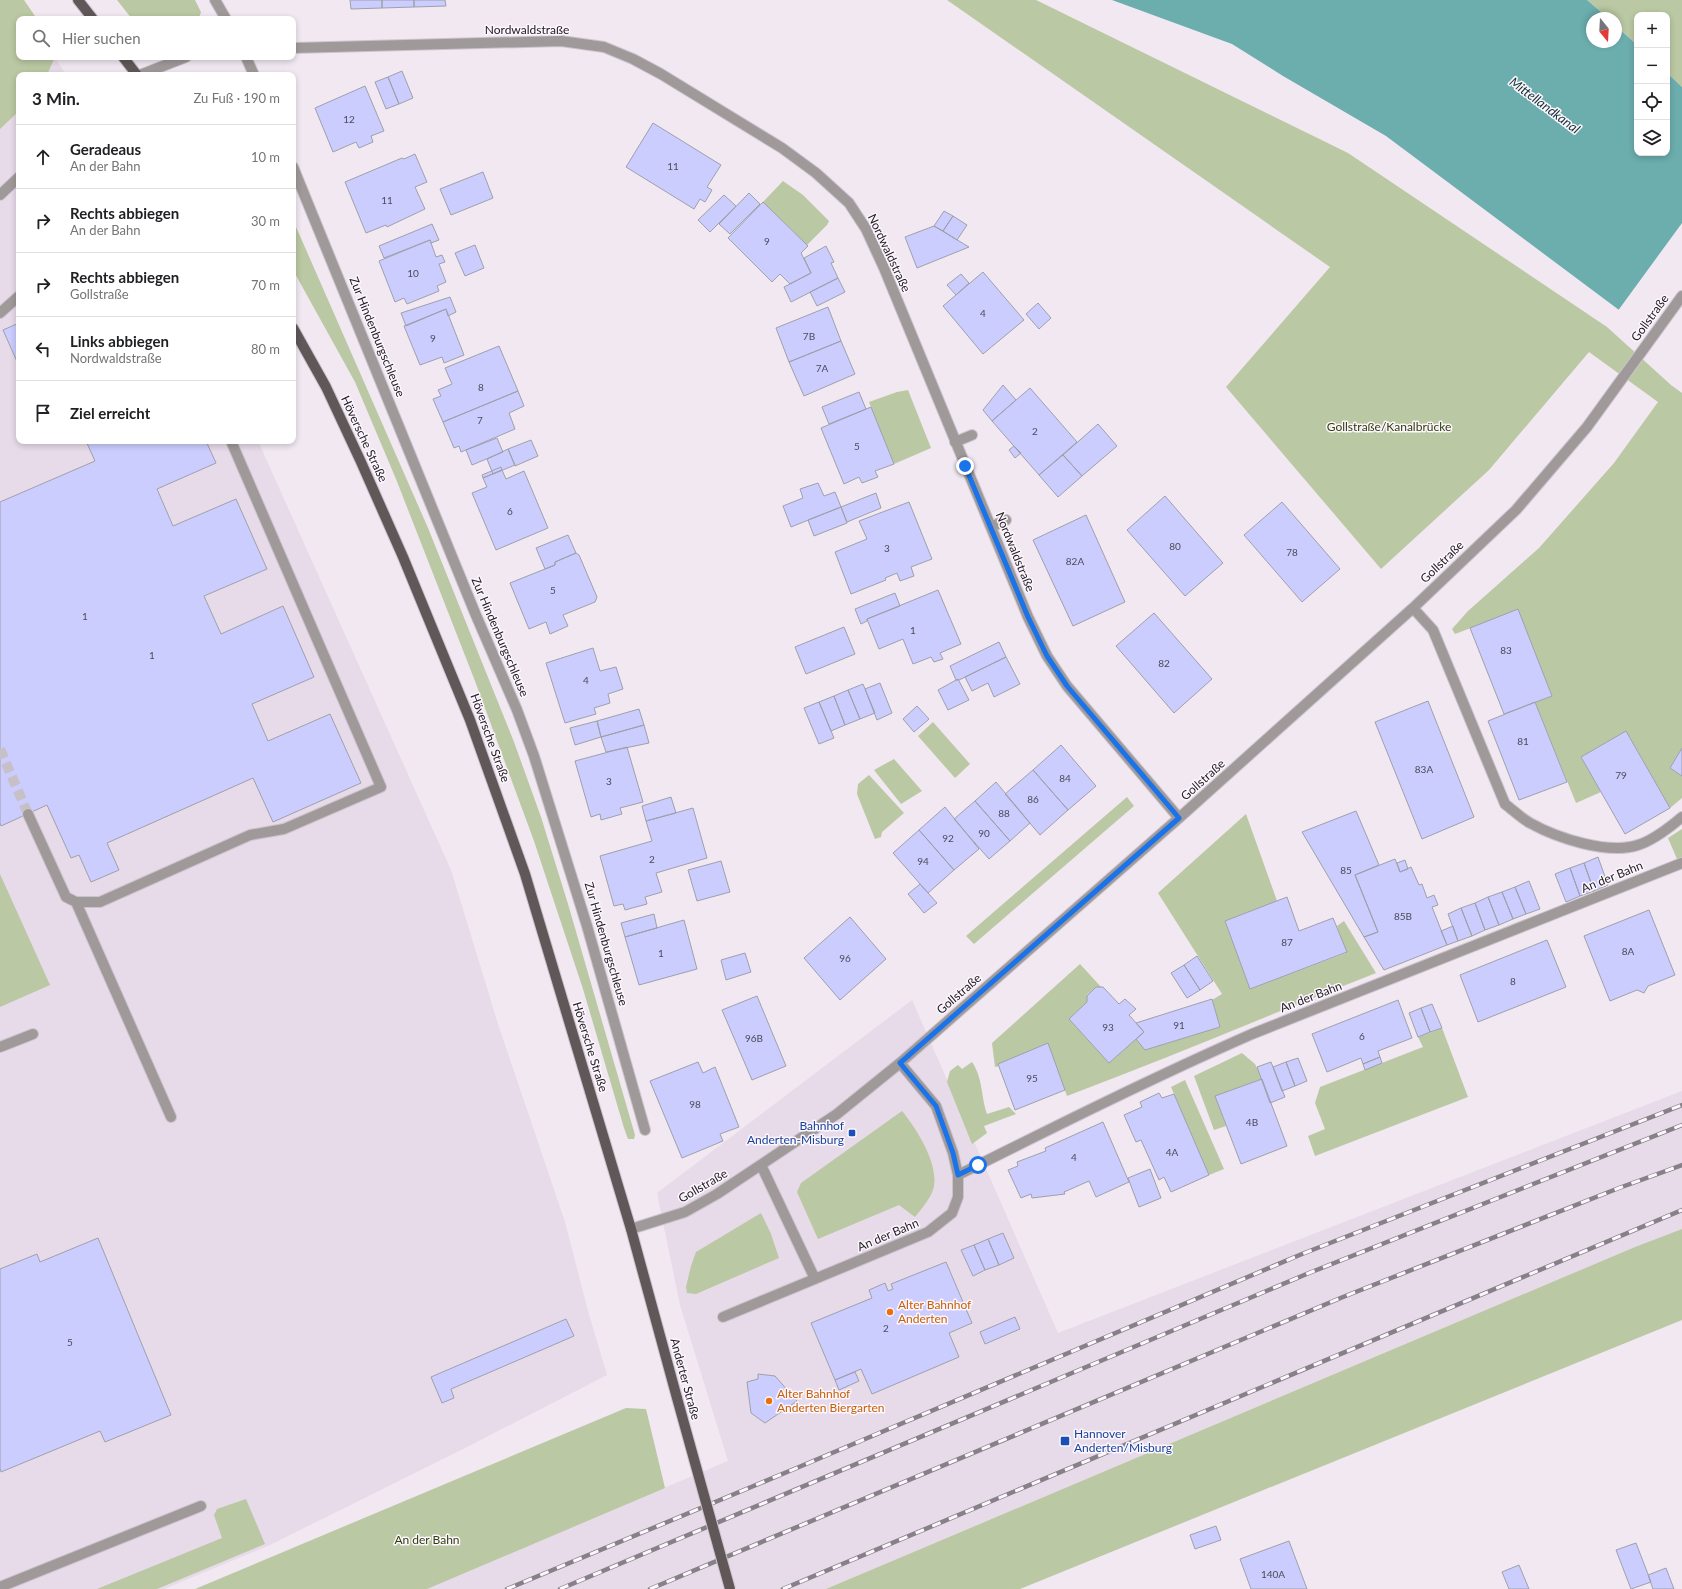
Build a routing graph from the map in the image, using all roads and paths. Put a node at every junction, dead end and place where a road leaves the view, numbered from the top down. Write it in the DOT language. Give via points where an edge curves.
graph roads {
  1 [pos="78,0"];
  2 [pos="215,0"];
  3 [pos="91,16"];
  4 [pos="224,16"];
  5 [pos="296,48"];
  6 [pos="126,60"];
  7 [pos="178,60"];
  8 [pos="247,60"];
  9 [pos="136,72"];
  10 [pos="146,72"];
  11 [pos="253,72"];
  12 [pos="296,174"];
  13 [pos="16,180"];
  14 [pos="0,195"];
  15 [pos="1682,296"];
  16 [pos="16,299"];
  17 [pos="0,313"];
  18 [pos="296,333"];
  19 [pos="972,435"];
  20 [pos="955,442"];
  21 [pos="232,444"];
  22 [pos="1006,520"];
  23 [pos="991,527"];
  24 [pos="1413,608"];
  25 [pos="28,814"];
  26 [pos="1179,818"];
  27 [pos="1682,818"];
  28 [pos="1682,863"];
  29 [pos="76,902"];
  30 [pos="33,1034"];
  31 [pos="0,1047"];
  32 [pos="900,1063"];
  33 [pos="171,1117"];
  34 [pos="645,1130"];
  35 [pos="761,1165"];
  36 [pos="958,1175"];
  37 [pos="615,1176"];
  38 [pos="631,1229"];
  39 [pos="815,1279"];
  40 [pos="723,1317"];
  41 [pos="201,1506"];
  42 [pos="0,1587"];
  43 [pos="730,1589"];
  1 -- 3 [label="main road"];
  2 -- 4 [label="street"];
  5 -- 20 [label="street, Nordwaldstraße" via="561,41 604,47 633,58 661,74 782,148 816,173 849,203 866,229 882,264"];
  6 -- 9 [label="main road"];
  7 -- 10 [label="street"];
  8 -- 11 [label="street"];
  12 -- 34 [label="street, Zur Hindenburgschleuse" via="534,756 589,932"];
  13 -- 14 [label="street"];
  15 -- 24 [label="street, Gollstraße" via="1587,427 1516,510"];
  16 -- 17 [label="street"];
  18 -- 37 [label="main road, Höversche Straße" via="326,387 362,462 470,720 525,874"];
  19 -- 20 [label="street"];
  20 -- 23 [label="street, Nordwaldstraße"];
  21 -- 29 [label="street" via="381,787 284,829 250,836 100,902"];
  22 -- 23 [label="street"];
  23 -- 26 [label="street, Nordwaldstraße" via="1047,656 1067,686"];
  24 -- 26 [label="street, Gollstraße"];
  24 -- 27 [label="street" via="1433,630 1505,804 1530,823 1593,846 1611,849 1638,845"];
  25 -- 29 [label="street" via="66,897"];
  26 -- 32 [label="street, Gollstraße"];
  28 -- 36 [label="street, An der Bahn" via="1245,1037 1078,1114"];
  29 -- 33 [label="street"];
  30 -- 31 [label="street"];
  32 -- 35 [label="street, Gollstraße" via="837,1114"];
  32 -- 36 [label="street, An der Bahn" via="936,1106"];
  35 -- 38 [label="street, Gollstraße" via="686,1212"];
  35 -- 39 [label="street"];
  36 -- 39 [label="street, An der Bahn" via="958,1197 952,1213 928,1232"];
  37 -- 38 [label="main road, Anderter Straße"];
  38 -- 43 [label="main road, Anderter Straße, bridge"];
  39 -- 40 [label="street, An der Bahn"];
  41 -- 42 [label="street"];
}
